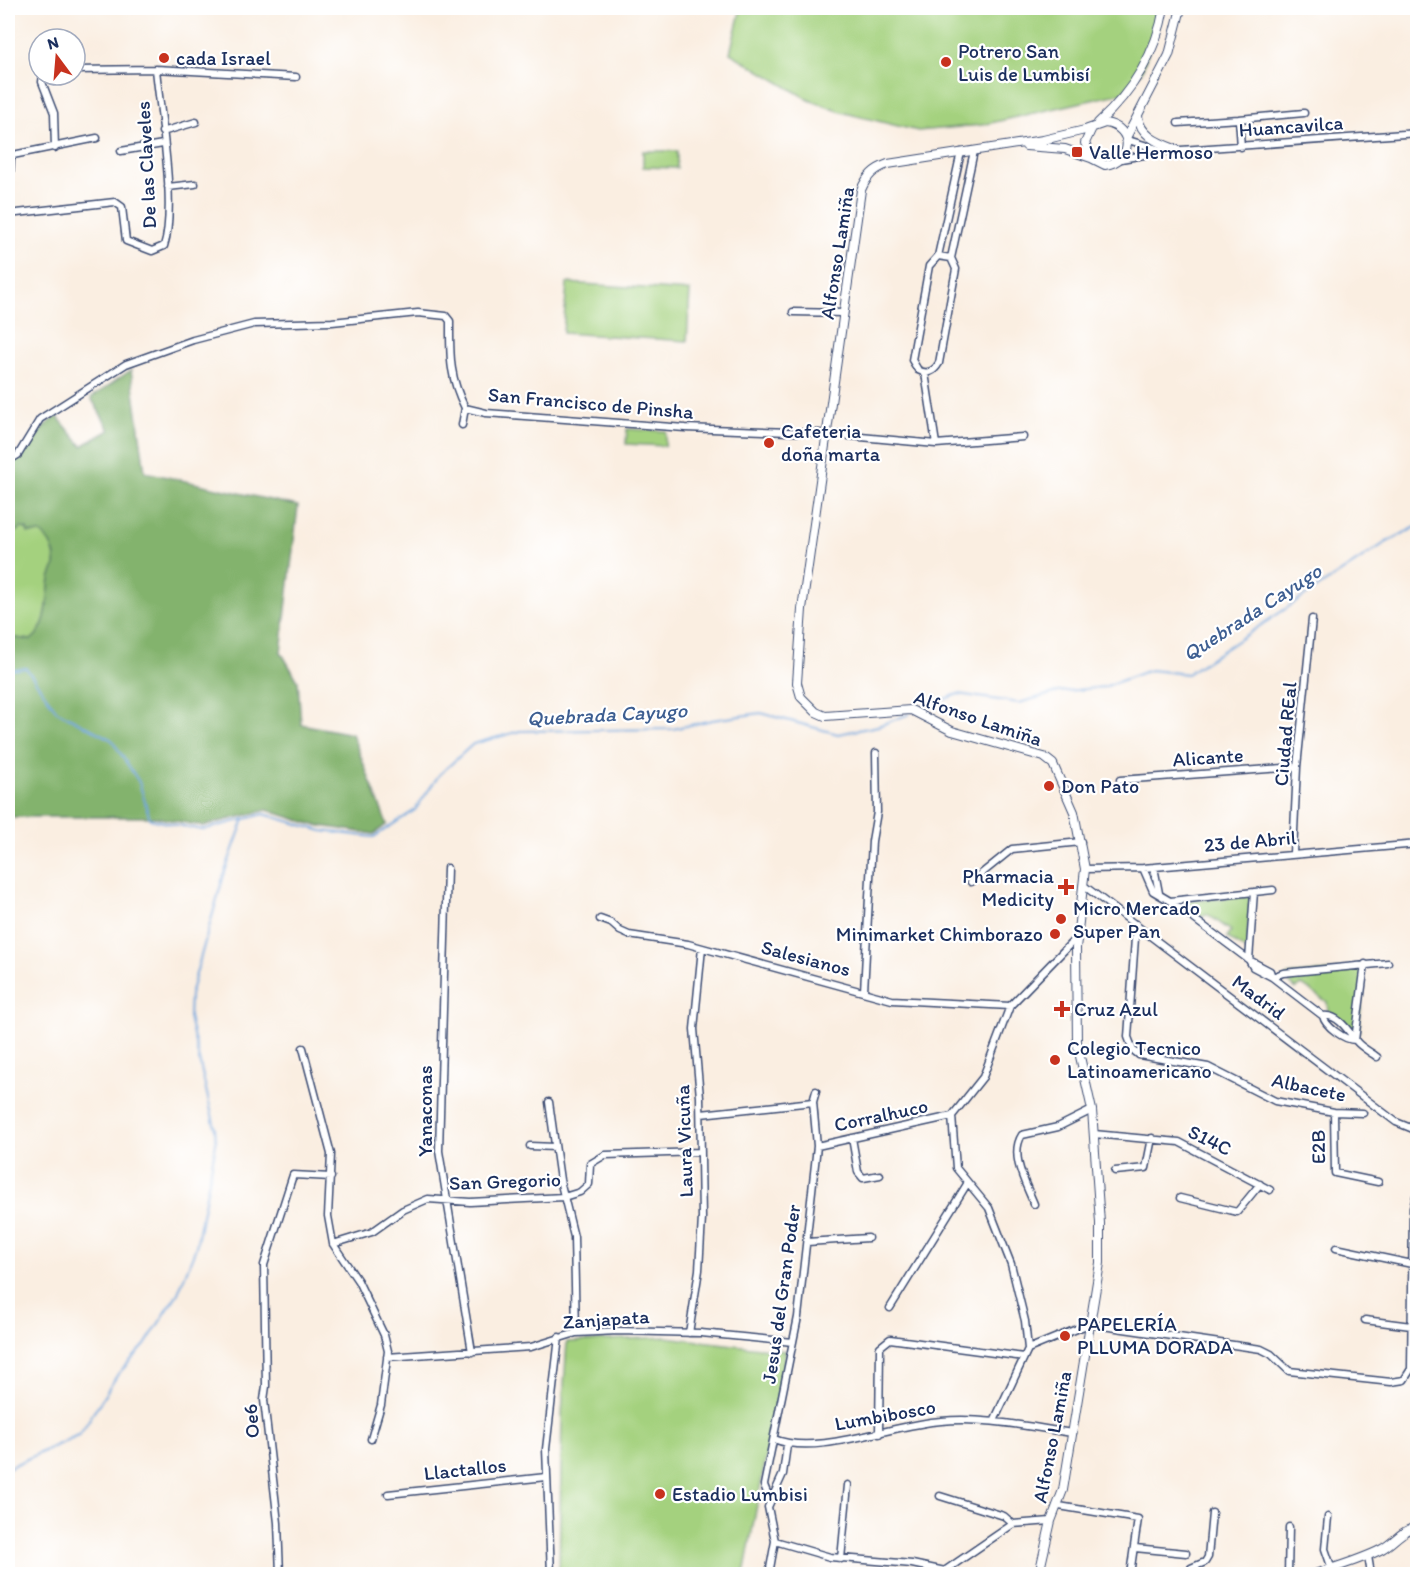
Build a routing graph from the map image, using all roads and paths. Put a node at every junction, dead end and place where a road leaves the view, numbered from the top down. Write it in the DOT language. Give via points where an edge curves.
graph roads {
  1 [pos="648,8"];
  2 [pos="673,8"];
  3 [pos="1164,8"];
  4 [pos="1181,8"];
  5 [pos="156,69"];
  6 [pos="87,70"];
  7 [pos="296,77"];
  8 [pos="44,87"];
  9 [pos="1304,113"];
  10 [pos="1137,115"];
  11 [pos="1239,119"];
  12 [pos="196,122"];
  13 [pos="1178,123"];
  14 [pos="1094,127"];
  15 [pos="162,132"];
  16 [pos="1418,133"];
  17 [pos="97,138"];
  18 [pos="1127,138"];
  19 [pos="163,144"];
  20 [pos="1241,147"];
  21 [pos="55,148"];
  22 [pos="992,148"];
  23 [pos="120,151"];
  24 [pos="974,151"];
  25 [pos="1167,151"];
  26 [pos="1180,151"];
  27 [pos="962,152"];
  28 [pos="9,155"];
  29 [pos="1091,158"];
  30 [pos="1121,159"];
  31 [pos="195,184"];
  32 [pos="168,187"];
  33 [pos="8,214"];
  34 [pos="938,256"];
  35 [pos="951,258"];
  36 [pos="793,312"];
  37 [pos="844,313"];
  38 [pos="925,373"];
  39 [pos="465,408"];
  40 [pos="462,425"];
  41 [pos="826,434"];
  42 [pos="1023,437"];
  43 [pos="936,444"];
  44 [pos="8,461"];
  45 [pos="1312,619"];
  46 [pos="876,753"];
  47 [pos="1297,767"];
  48 [pos="1120,780"];
  49 [pos="1081,842"];
  50 [pos="1418,844"];
  51 [pos="1293,853"];
  52 [pos="1154,867"];
  53 [pos="447,868"];
  54 [pos="1143,868"];
  55 [pos="1085,869"];
  56 [pos="971,882"];
  57 [pos="1083,885"];
  58 [pos="1273,890"];
  59 [pos="1254,892"];
  60 [pos="1160,893"];
  61 [pos="1170,901"];
  62 [pos="600,919"];
  63 [pos="1136,924"];
  64 [pos="1077,937"];
  65 [pos="702,948"];
  66 [pos="1249,960"];
  67 [pos="1388,963"];
  68 [pos="1365,964"];
  69 [pos="1272,977"];
  70 [pos="864,991"];
  71 [pos="1010,1006"];
  72 [pos="1355,1040"];
  73 [pos="303,1048"];
  74 [pos="1377,1057"];
  75 [pos="816,1091"];
  76 [pos="813,1101"];
  77 [pos="549,1102"];
  78 [pos="1092,1110"];
  79 [pos="1334,1112"];
  80 [pos="1363,1113"];
  81 [pos="700,1114"];
  82 [pos="952,1116"];
  83 [pos="1418,1131"];
  84 [pos="1094,1134"];
  85 [pos="852,1138"];
  86 [pos="1152,1138"];
  87 [pos="530,1146"];
  88 [pos="817,1146"];
  89 [pos="555,1147"];
  90 [pos="701,1152"];
  91 [pos="1115,1171"];
  92 [pos="880,1175"];
  93 [pos="332,1177"];
  94 [pos="1378,1182"];
  95 [pos="967,1184"];
  96 [pos="1260,1184"];
  97 [pos="1418,1188"];
  98 [pos="1270,1190"];
  99 [pos="564,1197"];
  100 [pos="1180,1198"];
  101 [pos="447,1202"];
  102 [pos="1034,1204"];
  103 [pos="1415,1227"];
  104 [pos="868,1238"];
  105 [pos="807,1242"];
  106 [pos="333,1244"];
  107 [pos="1336,1248"];
  108 [pos="1412,1264"];
  109 [pos="890,1308"];
  110 [pos="1365,1320"];
  111 [pos="1089,1324"];
  112 [pos="1411,1326"];
  113 [pos="689,1333"];
  114 [pos="576,1334"];
  115 [pos="559,1337"];
  116 [pos="793,1342"];
  117 [pos="1028,1349"];
  118 [pos="472,1352"];
  119 [pos="387,1357"];
  120 [pos="1024,1357"];
  121 [pos="994,1421"];
  122 [pos="1073,1433"];
  123 [pos="879,1434"];
  124 [pos="371,1439"];
  125 [pos="774,1439"];
  126 [pos="787,1445"];
  127 [pos="546,1477"];
  128 [pos="848,1485"];
  129 [pos="388,1494"];
  130 [pos="940,1496"];
  131 [pos="770,1500"];
  132 [pos="1059,1506"];
  133 [pos="1212,1513"];
  134 [pos="1328,1517"];
  135 [pos="1052,1521"];
  136 [pos="1013,1524"];
  137 [pos="1289,1527"];
  138 [pos="1418,1527"];
  139 [pos="775,1540"];
  140 [pos="1135,1548"];
  141 [pos="1185,1554"];
  142 [pos="1368,1556"];
  143 [pos="841,1559"];
  144 [pos="1332,1569"];
  145 [pos="942,1573"];
  146 [pos="1318,1574"];
  147 [pos="280,1575"];
  148 [pos="552,1575"];
  149 [pos="769,1575"];
  150 [pos="959,1575"];
  151 [pos="1039,1575"];
  152 [pos="1131,1575"];
  153 [pos="1190,1575"];
  154 [pos="1288,1575"];
  155 [pos="1371,1575"];
  1 -- 2 [label="street"];
  3 -- 14 [label="street" via="1146,64 1122,99"];
  4 -- 10 [label="street" via="1169,55"];
  5 -- 6 [label="street"];
  5 -- 7 [label="street"];
  5 -- 15 [label="street, De las Claveles"];
  8 -- 21 [label="street" via="54,113"];
  9 -- 11 [label="street"];
  10 -- 18 [label="street"];
  10 -- 26 [label="street" via="1143,131"];
  11 -- 13 [label="street"];
  11 -- 20 [label="street"];
  12 -- 15 [label="street"];
  14 -- 18 [label="street" via="1114,124"];
  14 -- 22 [label="street, Alfonso Lamiña"];
  14 -- 29 [label="street" via="1085,143"];
  15 -- 19 [label="street, De las Claveles"];
  16 -- 20 [label="street, Huancavilca"];
  17 -- 21 [label="street"];
  18 -- 25 [label="street, Huancavilca"];
  18 -- 30 [label="street" via="1127,151"];
  19 -- 23 [label="street"];
  19 -- 32 [label="street, De las Claveles"];
  20 -- 26 [label="street, Huancavilca"];
  21 -- 28 [label="street"];
  22 -- 24 [label="street, Alfonso Lamiña"];
  22 -- 29 [label="street, Alfonso Lamiña" via="1049,147"];
  24 -- 27 [label="street, Alfonso Lamiña"];
  24 -- 35 [label="street"];
  25 -- 26 [label="street, Huancavilca"];
  25 -- 30 [label="street, Huancavilca"];
  27 -- 34 [label="street"];
  27 -- 37 [label="street, Alfonso Lamiña" via="888,164 866,179 861,190"];
  28 -- 33 [label="street"];
  29 -- 30 [label="street" via="1105,165"];
  31 -- 32 [label="street"];
  32 -- 33 [label="street, De las Claveles" via="169,231 164,246 152,251 126,241 122,207 116,202"];
  34 -- 35 [label="street"];
  34 -- 38 [label="street" via="929,266 913,355 915,367"];
  35 -- 38 [label="street" via="956,269 939,363"];
  36 -- 37 [label="street"];
  37 -- 41 [label="street, Alfonso Lamiña"];
  38 -- 43 [label="street"];
  39 -- 40 [label="street"];
  39 -- 41 [label="street, San Francisco de Pinsha" via="486,413 686,428"];
  39 -- 44 [label="street, San Francisco de Pinsha" via="454,386 450,321 446,316 418,313 332,322 254,324 126,364 40,419 18,455"];
  41 -- 43 [label="street, San Francisco de Pinsha"];
  41 -- 49 [label="street, Alfonso Lamiña" via="802,609 797,683 801,697 825,716 915,712 952,732 1030,753 1053,764 1074,812"];
  42 -- 43 [label="street, San Francisco de Pinsha"];
  45 -- 47 [label="street, Ciudad REal"];
  46 -- 70 [label="street" via="877,812"];
  47 -- 48 [label="street, Alicante"];
  47 -- 51 [label="street, Ciudad REal"];
  49 -- 55 [label="street, Alfonso Lamiña"];
  49 -- 56 [label="street" via="1012,849"];
  50 -- 51 [label="street, 23 de Abril"];
  51 -- 52 [label="street, 23 de Abril"];
  52 -- 54 [label="street, 23 de Abril"];
  52 -- 60 [label="street"];
  53 -- 101 [label="street, Yanaconas" via="439,1152"];
  54 -- 55 [label="street, 23 de Abril"];
  54 -- 60 [label="street" via="1148,885"];
  55 -- 57 [label="street, Alfonso Lamiña"];
  57 -- 63 [label="street, Madrid"];
  57 -- 64 [label="street, Alfonso Lamiña"];
  58 -- 59 [label="street"];
  59 -- 61 [label="street"];
  59 -- 66 [label="street"];
  60 -- 61 [label="street"];
  61 -- 66 [label="street"];
  62 -- 65 [label="street, Salesianos" via="629,935"];
  63 -- 79 [label="street, Albacete" via="1128,1037 1132,1050 1139,1055 1208,1067 1275,1101"];
  63 -- 83 [label="street, Madrid" via="1396,1122"];
  64 -- 71 [label="street"];
  64 -- 78 [label="street, Alfonso Lamiña" via="1077,1043"];
  65 -- 70 [label="street, Salesianos"];
  65 -- 81 [label="street, Laura Vicuña" via="694,1029"];
  66 -- 69 [label="street" via="1270,971"];
  67 -- 68 [label="street"];
  68 -- 69 [label="street"];
  68 -- 72 [label="street"];
  69 -- 72 [label="street" via="1323,1016 1331,1016 1352,1031"];
  70 -- 71 [label="street, Salesianos" via="892,1000"];
  71 -- 82 [label="street" via="983,1077"];
  72 -- 74 [label="street"];
  73 -- 93 [label="street" via="326,1127"];
  75 -- 76 [label="street, Jesus del Gran Poder"];
  76 -- 81 [label="street"];
  76 -- 88 [label="street, Jesus del Gran Poder"];
  77 -- 89 [label="street"];
  78 -- 84 [label="street, Alfonso Lamiña"];
  78 -- 102 [label="street" via="1058,1127 1019,1138 1018,1162"];
  79 -- 80 [label="street, Albacete"];
  79 -- 94 [label="street, E2B" via="1335,1173"];
  81 -- 90 [label="street, Laura Vicuña"];
  82 -- 85 [label="street, Corralhuco"];
  82 -- 95 [label="street" via="956,1168"];
  84 -- 86 [label="street, S14C"];
  84 -- 111 [label="street, Alfonso Lamiña" via="1100,1263"];
  85 -- 88 [label="street, Corralhuco"];
  85 -- 92 [label="street" via="858,1172 863,1178"];
  86 -- 91 [label="street" via="1146,1168"];
  86 -- 96 [label="street, S14C" via="1179,1142"];
  87 -- 89 [label="street"];
  88 -- 105 [label="street, Jesus del Gran Poder"];
  89 -- 99 [label="street"];
  90 -- 99 [label="street, San Gregorio" via="597,1158 590,1164 590,1184"];
  90 -- 113 [label="street, Laura Vicuña" via="699,1270"];
  93 -- 106 [label="street" via="328,1216"];
  93 -- 147 [label="street, Oe6" via="293,1175 264,1264 264,1400"];
  95 -- 109 [label="street"];
  95 -- 117 [label="street" via="988,1208 1011,1264"];
  96 -- 98 [label="street, S14C"];
  96 -- 100 [label="street" via="1238,1212"];
  97 -- 103 [label="street" via="1413,1200"];
  99 -- 101 [label="street, San Gregorio"];
  99 -- 114 [label="street" via="573,1237"];
  101 -- 106 [label="street, San Gregorio" via="437,1198 414,1204 372,1232"];
  101 -- 118 [label="street, Yanaconas"];
  103 -- 108 [label="street"];
  104 -- 105 [label="street"];
  105 -- 116 [label="street, Jesus del Gran Poder"];
  106 -- 119 [label="street" via="358,1281 384,1335"];
  107 -- 108 [label="street"];
  108 -- 112 [label="street"];
  110 -- 112 [label="street"];
  111 -- 112 [label="street" via="1261,1349 1289,1371 1391,1382 1404,1380 1410,1373"];
  111 -- 117 [label="street"];
  111 -- 122 [label="street, Alfonso Lamiña"];
  113 -- 114 [label="street, Zanjapata"];
  113 -- 116 [label="street, Zanjapata"];
  114 -- 115 [label="street, Zanjapata"];
  115 -- 118 [label="street, Zanjapata" via="531,1347"];
  115 -- 127 [label="street"];
  116 -- 125 [label="street, Jesus del Gran Poder"];
  117 -- 120 [label="street"];
  118 -- 119 [label="street, Zanjapata"];
  119 -- 124 [label="street" via="381,1405"];
  120 -- 121 [label="street"];
  120 -- 123 [label="street" via="883,1341"];
  121 -- 122 [label="street, Lumbibosco"];
  121 -- 123 [label="street, Lumbibosco" via="942,1420 904,1425"];
  122 -- 132 [label="street, Alfonso Lamiña"];
  123 -- 126 [label="street, Lumbibosco"];
  125 -- 126 [label="street"];
  125 -- 131 [label="street, Jesus del Gran Poder" via="764,1485"];
  126 -- 131 [label="street" via="783,1474"];
  127 -- 129 [label="street, Llactallos"];
  127 -- 148 [label="street"];
  128 -- 143 [label="street"];
  130 -- 136 [label="street" via="1004,1516"];
  131 -- 139 [label="street, Jesus del Gran Poder"];
  132 -- 135 [label="street, Alfonso Lamiña"];
  132 -- 140 [label="street" via="1136,1517 1139,1522"];
  133 -- 153 [label="street" via="1208,1557 1191,1568"];
  134 -- 144 [label="street" via="1325,1549"];
  135 -- 136 [label="street"];
  135 -- 151 [label="street, Alfonso Lamiña"];
  136 -- 145 [label="street"];
  137 -- 154 [label="street"];
  138 -- 142 [label="street" via="1404,1531"];
  139 -- 143 [label="street"];
  139 -- 149 [label="street, Jesus del Gran Poder"];
  140 -- 141 [label="street"];
  140 -- 152 [label="street"];
  142 -- 144 [label="street"];
  142 -- 155 [label="street"];
  143 -- 145 [label="street" via="912,1564"];
  144 -- 146 [label="street"];
  145 -- 150 [label="street"];
}
